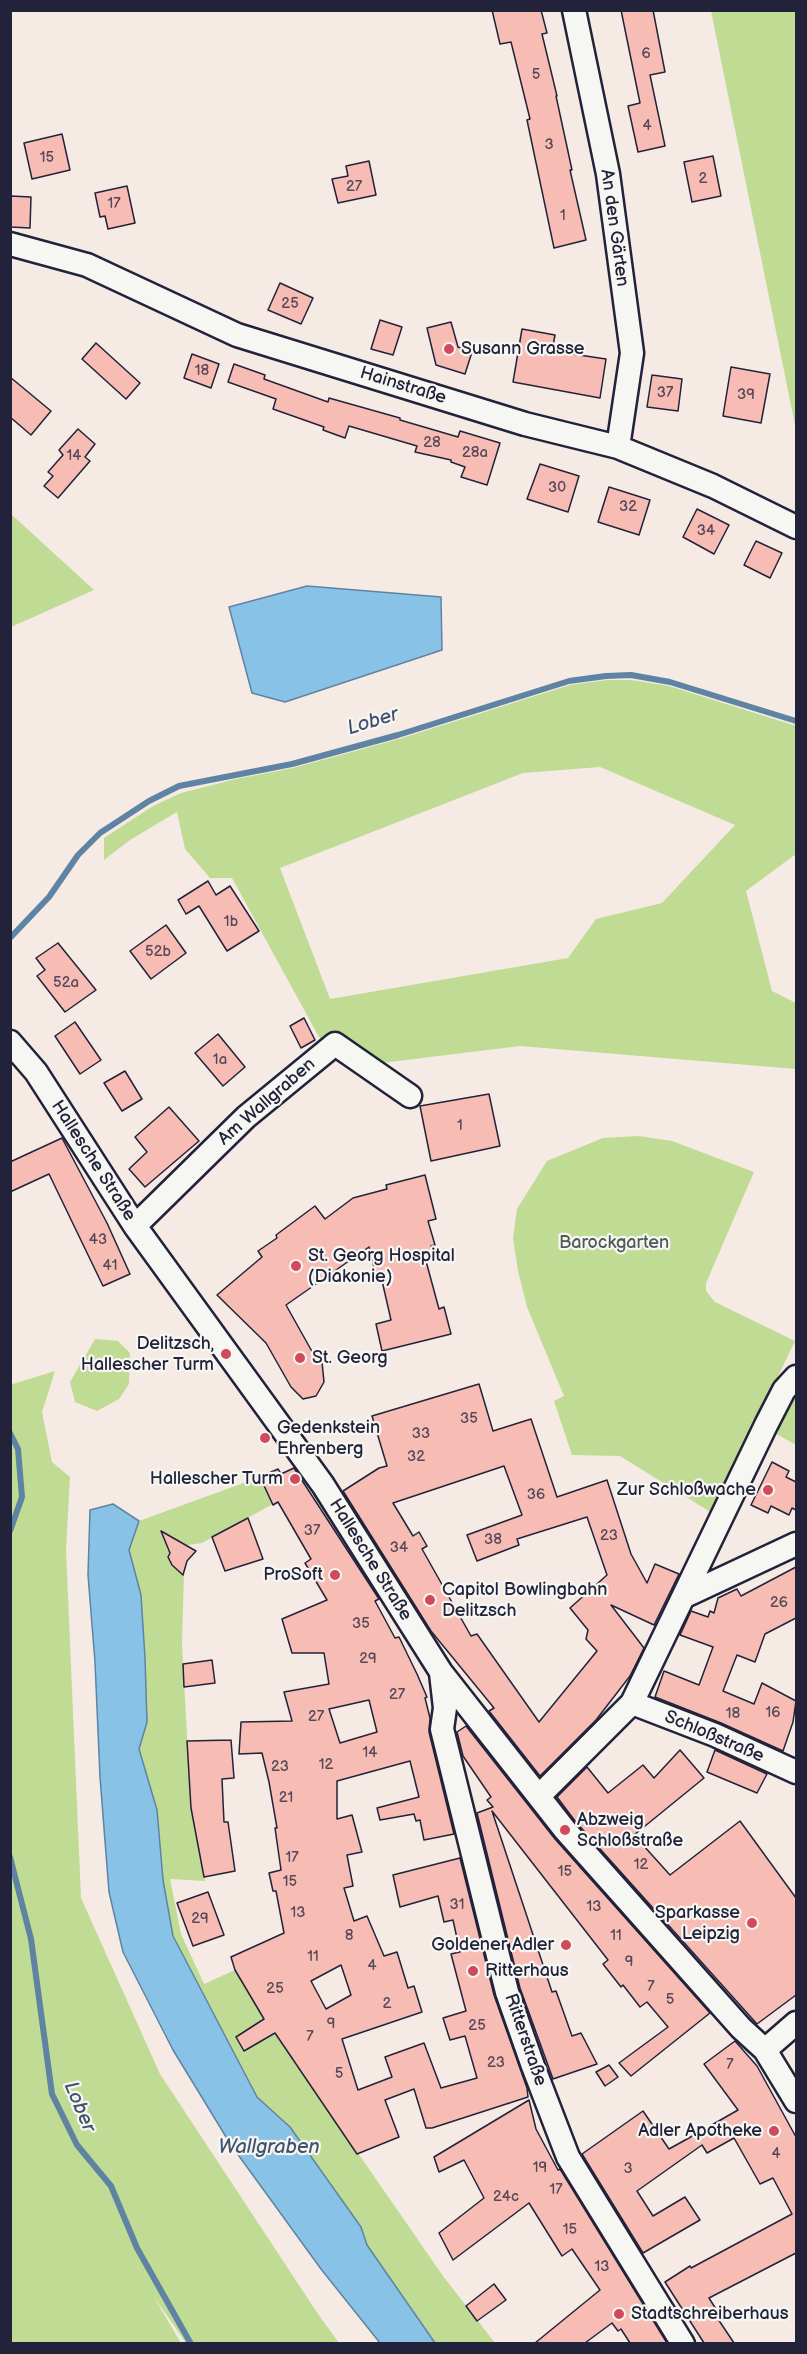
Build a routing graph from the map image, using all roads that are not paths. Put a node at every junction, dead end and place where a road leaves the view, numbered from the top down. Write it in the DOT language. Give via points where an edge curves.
graph roads {
  1 [pos="574,10"];
  2 [pos="10,244"];
  3 [pos="618,447"];
  4 [pos="796,527"];
  5 [pos="10,1042"];
  6 [pos="410,1096"];
  7 [pos="135,1226"];
  8 [pos="796,1377"];
  9 [pos="796,1544"];
  10 [pos="685,1596"];
  11 [pos="441,1672"];
  12 [pos="632,1703"];
  13 [pos="796,1772"];
  14 [pos="539,1796"];
  15 [pos="796,2023"];
  16 [pos="765,2050"];
  17 [pos="796,2101"];
  18 [pos="683,2343"];
  1 -- 3 [label="street, An den Gärten" via="608,174 632,353"];
  2 -- 3 [label="street, Hainstraße" via="87,265 237,335 525,424"];
  3 -- 4 [label="street, Hainstraße" via="713,486"];
  5 -- 7 [label="street, Hallesche Straße" via="36,1071"];
  6 -- 7 [label="street, Am Wallgraben" via="335,1044 246,1117"];
  7 -- 11 [label="street, Hallesche Straße" via="317,1477"];
  8 -- 10 [label="street" via="784,1390 766,1425"];
  9 -- 10 [label="street"];
  10 -- 12 [label="street"];
  11 -- 14 [label="street, Hallesche Straße"];
  11 -- 18 [label="street, Ritterstraße" via="446,1708 442,1729 507,1992 533,2066 568,2157"];
  12 -- 13 [label="street, Schloßstraße"];
  12 -- 14 [label="street"];
  14 -- 16 [label="street, Hallesche Straße" via="733,2019"];
  15 -- 16 [label="street"];
  16 -- 17 [label="street, Hallesche Straße"];
}
